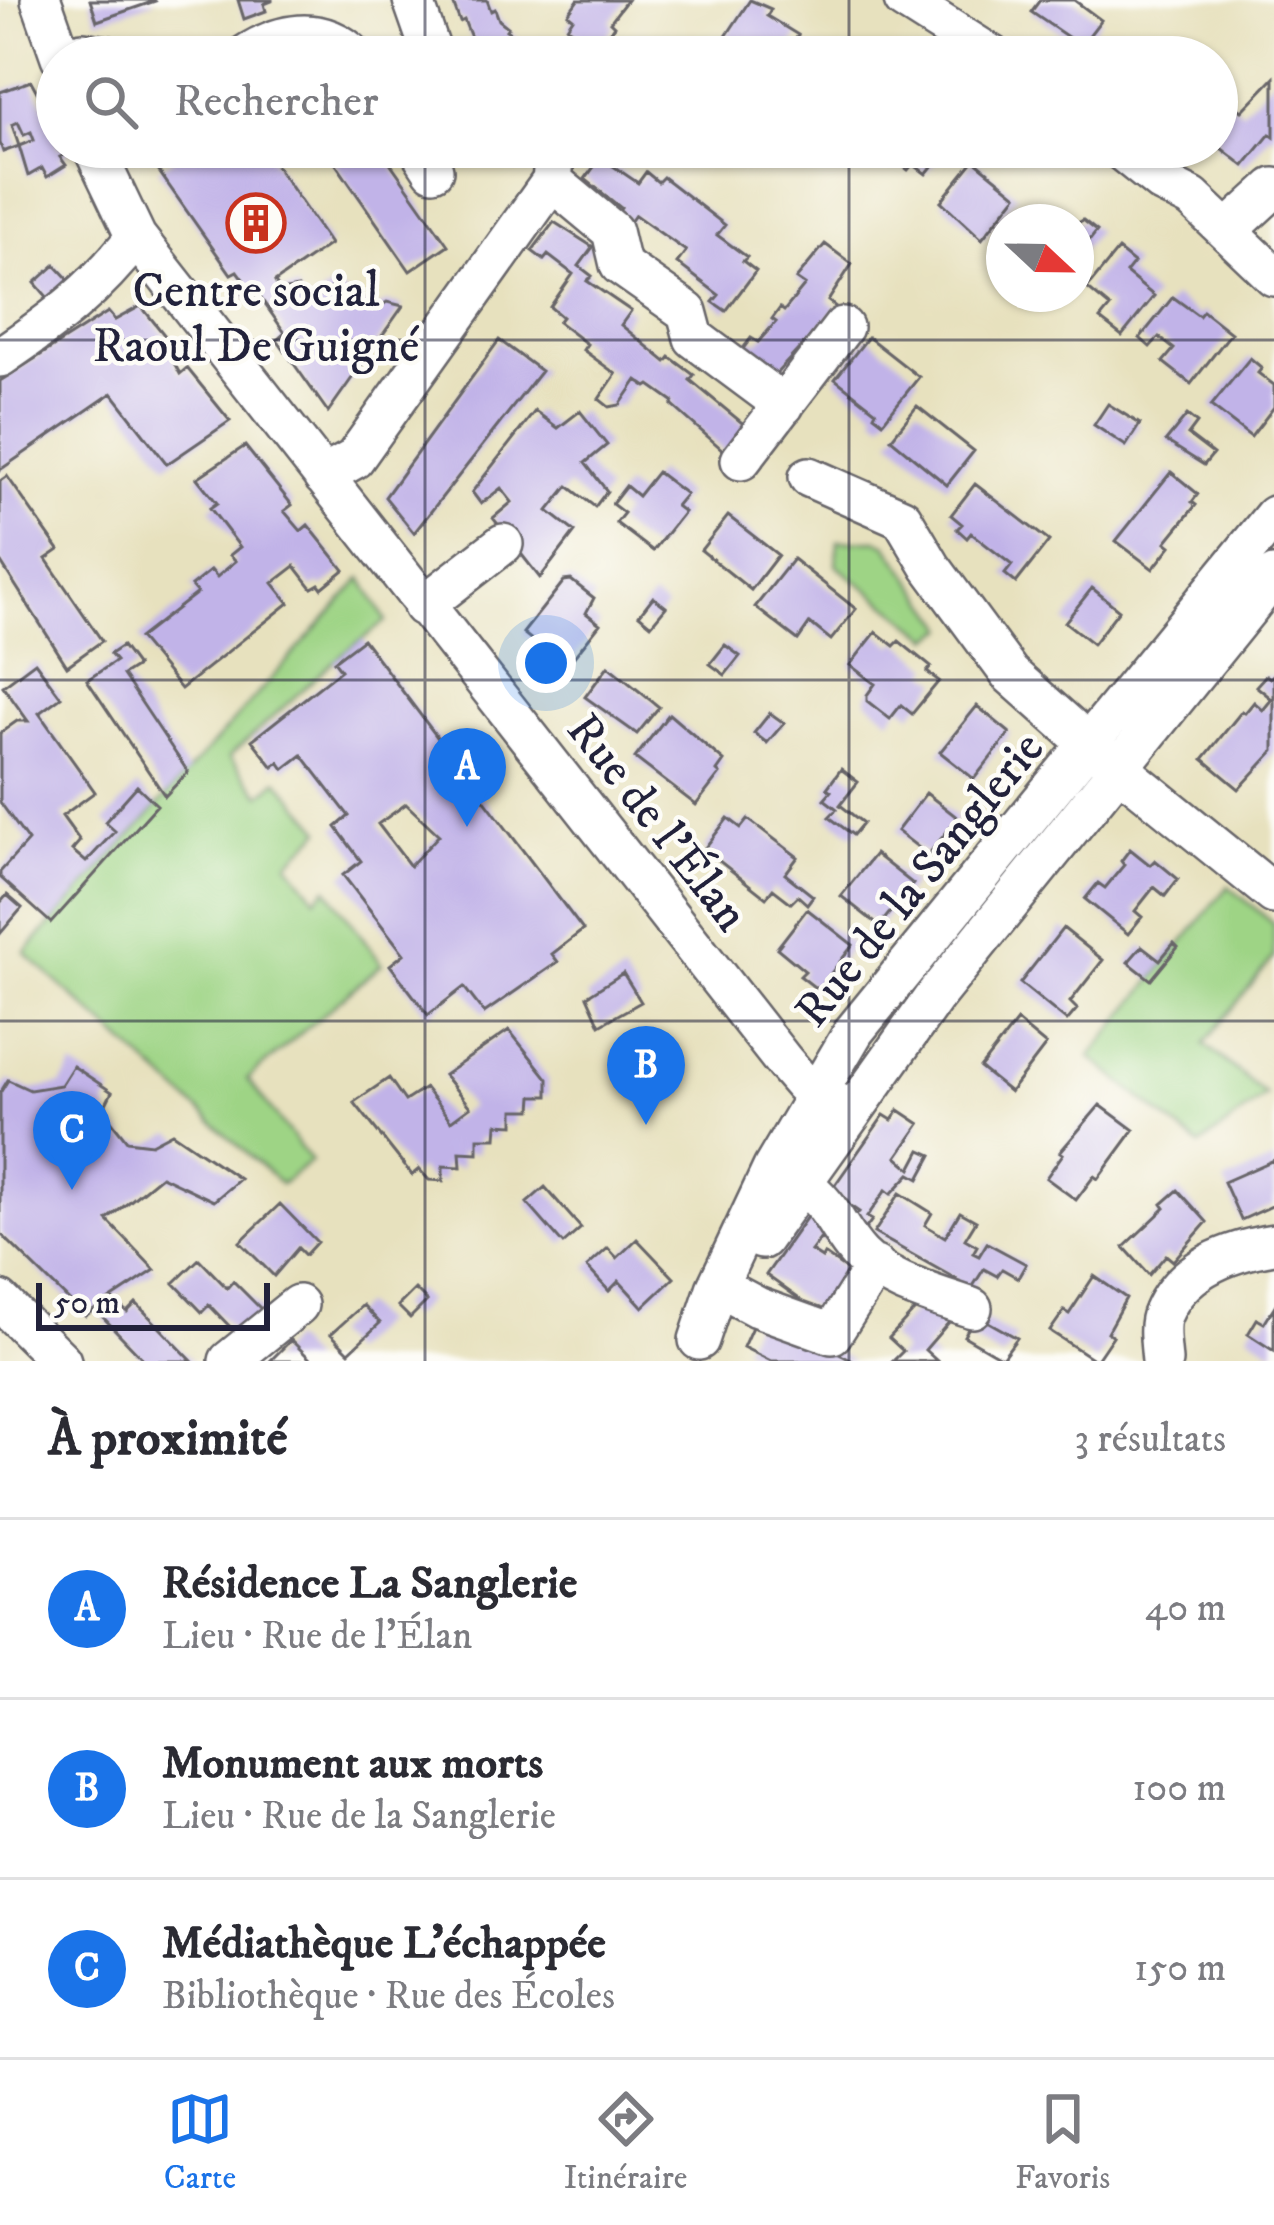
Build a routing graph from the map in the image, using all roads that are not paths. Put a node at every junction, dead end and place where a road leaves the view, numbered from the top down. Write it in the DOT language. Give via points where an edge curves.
graph roads {
  1 [pos="41,0"];
  2 [pos="413,0"];
  3 [pos="904,0"];
  4 [pos="54,36"];
  5 [pos="286,36"];
  6 [pos="318,36"];
  7 [pos="426,36"];
  8 [pos="961,36"];
  9 [pos="104,168"];
  10 [pos="546,168"];
  11 [pos="560,168"];
  12 [pos="1143,168"];
  13 [pos="1274,188"];
  14 [pos="1227,231"];
  15 [pos="136,237"];
  16 [pos="1274,276"];
  17 [pos="843,327"];
  18 [pos="4,342"];
  19 [pos="784,405"];
  20 [pos="741,460"];
  21 [pos="323,476"];
  22 [pos="809,477"];
  23 [pos="1274,516"];
  24 [pos="503,544"];
  25 [pos="1274,576"];
  26 [pos="423,606"];
  27 [pos="1104,755"];
  28 [pos="1274,894"];
  29 [pos="834,1101"];
  30 [pos="800,1182"];
  31 [pos="1274,1244"];
  32 [pos="875,1267"];
  33 [pos="729,1292"];
  34 [pos="0,1301"];
  35 [pos="298,1305"];
  36 [pos="972,1308"];
  37 [pos="690,1356"];
  38 [pos="61,1361"];
  39 [pos="229,1361"];
  40 [pos="1162,1361"];
  1 -- 4 [label="street"];
  2 -- 7 [label="street"];
  3 -- 8 [label="street"];
  5 -- 6 [label="street"];
  9 -- 15 [label="street, Rue de l'Élan"];
  10 -- 21 [label="street" via="355,459"];
  11 -- 19 [label="street" via="613,231 620,265 687,312 694,338"];
  12 -- 14 [label="street"];
  13 -- 14 [label="street"];
  14 -- 16 [label="street"];
  15 -- 18 [label="street" via="65,314"];
  15 -- 21 [label="street, Rue de l'Élan"];
  17 -- 19 [label="street"];
  19 -- 20 [label="street"];
  21 -- 26 [label="street, Rue de l'Élan"];
  22 -- 27 [label="street" via="902,518 1010,674"];
  23 -- 27 [label="street, Rue de la Sanglerie"];
  24 -- 26 [label="street"];
  25 -- 27 [label="street, Rue de la Sanglerie"];
  26 -- 29 [label="street, Rue de l'Élan" via="784,1062"];
  27 -- 28 [label="street"];
  27 -- 29 [label="street, Rue de la Sanglerie" via="854,1031"];
  29 -- 30 [label="street, Rue de la Sanglerie"];
  29 -- 37 [label="street, Rue de la Sanglerie" via="772,1168"];
  30 -- 32 [label="street" via="826,1201"];
  30 -- 33 [label="street, Rue de la Sanglerie"];
  31 -- 40 [label="street" via="1234,1250 1185,1279 1161,1316"];
  32 -- 33 [label="street" via="832,1334"];
  32 -- 36 [label="street"];
  33 -- 37 [label="street, Rue de la Sanglerie"];
  34 -- 38 [label="street"];
  35 -- 39 [label="street"];
}
